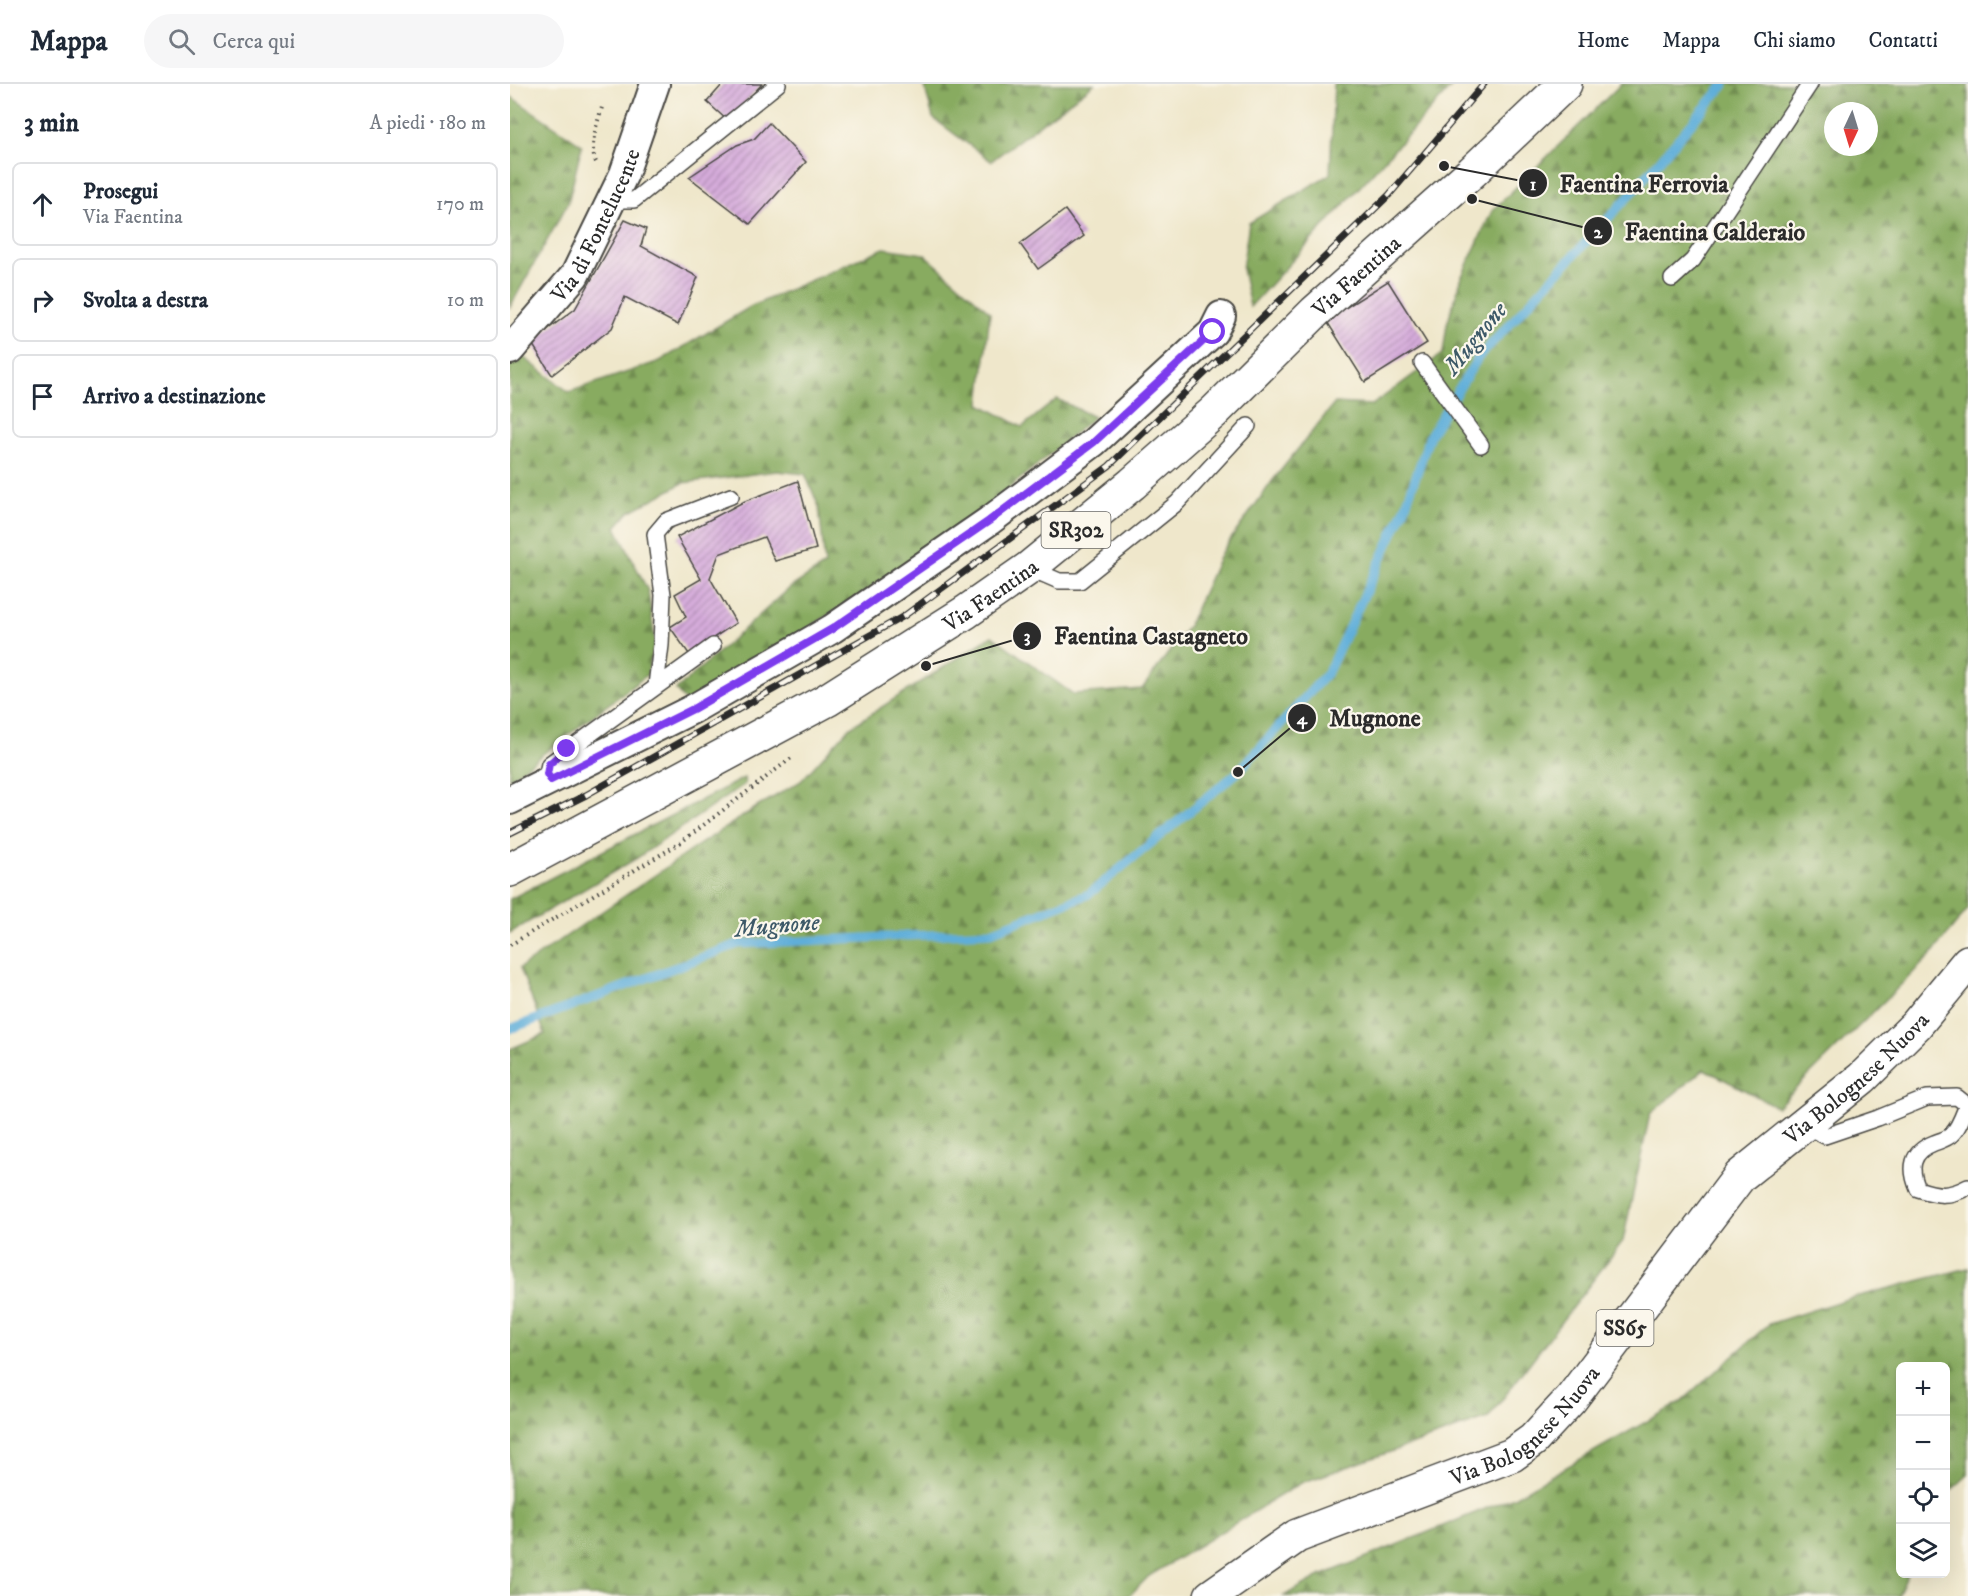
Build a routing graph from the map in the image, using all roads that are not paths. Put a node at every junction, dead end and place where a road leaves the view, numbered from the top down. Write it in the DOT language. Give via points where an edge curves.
graph roads {
  1 [pos="655,84"];
  2 [pos="778,84"];
  3 [pos="1565,84"];
  4 [pos="1810,84"];
  5 [pos="611,200"];
  6 [pos="1672,279"];
  7 [pos="1221,316"];
  8 [pos="510,350"];
  9 [pos="1422,363"];
  10 [pos="1248,426"];
  11 [pos="1481,445"];
  12 [pos="731,496"];
  13 [pos="1029,568"];
  14 [pos="714,646"];
  15 [pos="656,686"];
  16 [pos="551,780"];
  17 [pos="510,800"];
  18 [pos="510,870"];
  19 [pos="1968,962"];
  20 [pos="1804,1125"];
  21 [pos="1968,1187"];
  22 [pos="1211,1596"];
  1 -- 5 [label="street, Via di Fontelucente"];
  2 -- 5 [label="lane" via="634,200"];
  3 -- 13 [label="main road, Via Faentina / SR302" via="1315,312 1214,412"];
  4 -- 6 [label="lane" via="1693,260"];
  5 -- 8 [label="street, Via di Fontelucente" via="575,274"];
  7 -- 16 [label="street" via="1213,332 1094,442 980,528 832,629 693,709"];
  9 -- 11 [label="lane"];
  10 -- 13 [label="lane" via="1177,503 1080,580 1059,581"];
  12 -- 15 [label="lane" via="666,520 655,534 663,595"];
  13 -- 18 [label="main road, Via Faentina / SR302" via="827,700"];
  14 -- 15 [label="lane"];
  15 -- 16 [label="lane" via="549,764 547,774"];
  16 -- 17 [label="street"];
  19 -- 20 [label="main road, Via Bolognese Nuova / SS65" via="1916,1025 1862,1078"];
  20 -- 21 [label="lane" via="1825,1136 1927,1098 1957,1097 1967,1105 1963,1117 1951,1136 1922,1148 1913,1160 1914,1179 1918,1189 1930,1193 1953,1195"];
  20 -- 22 [label="main road, Via Bolognese Nuova / SS65" via="1740,1176 1571,1399 1533,1440 1512,1455 1297,1536"];
}
